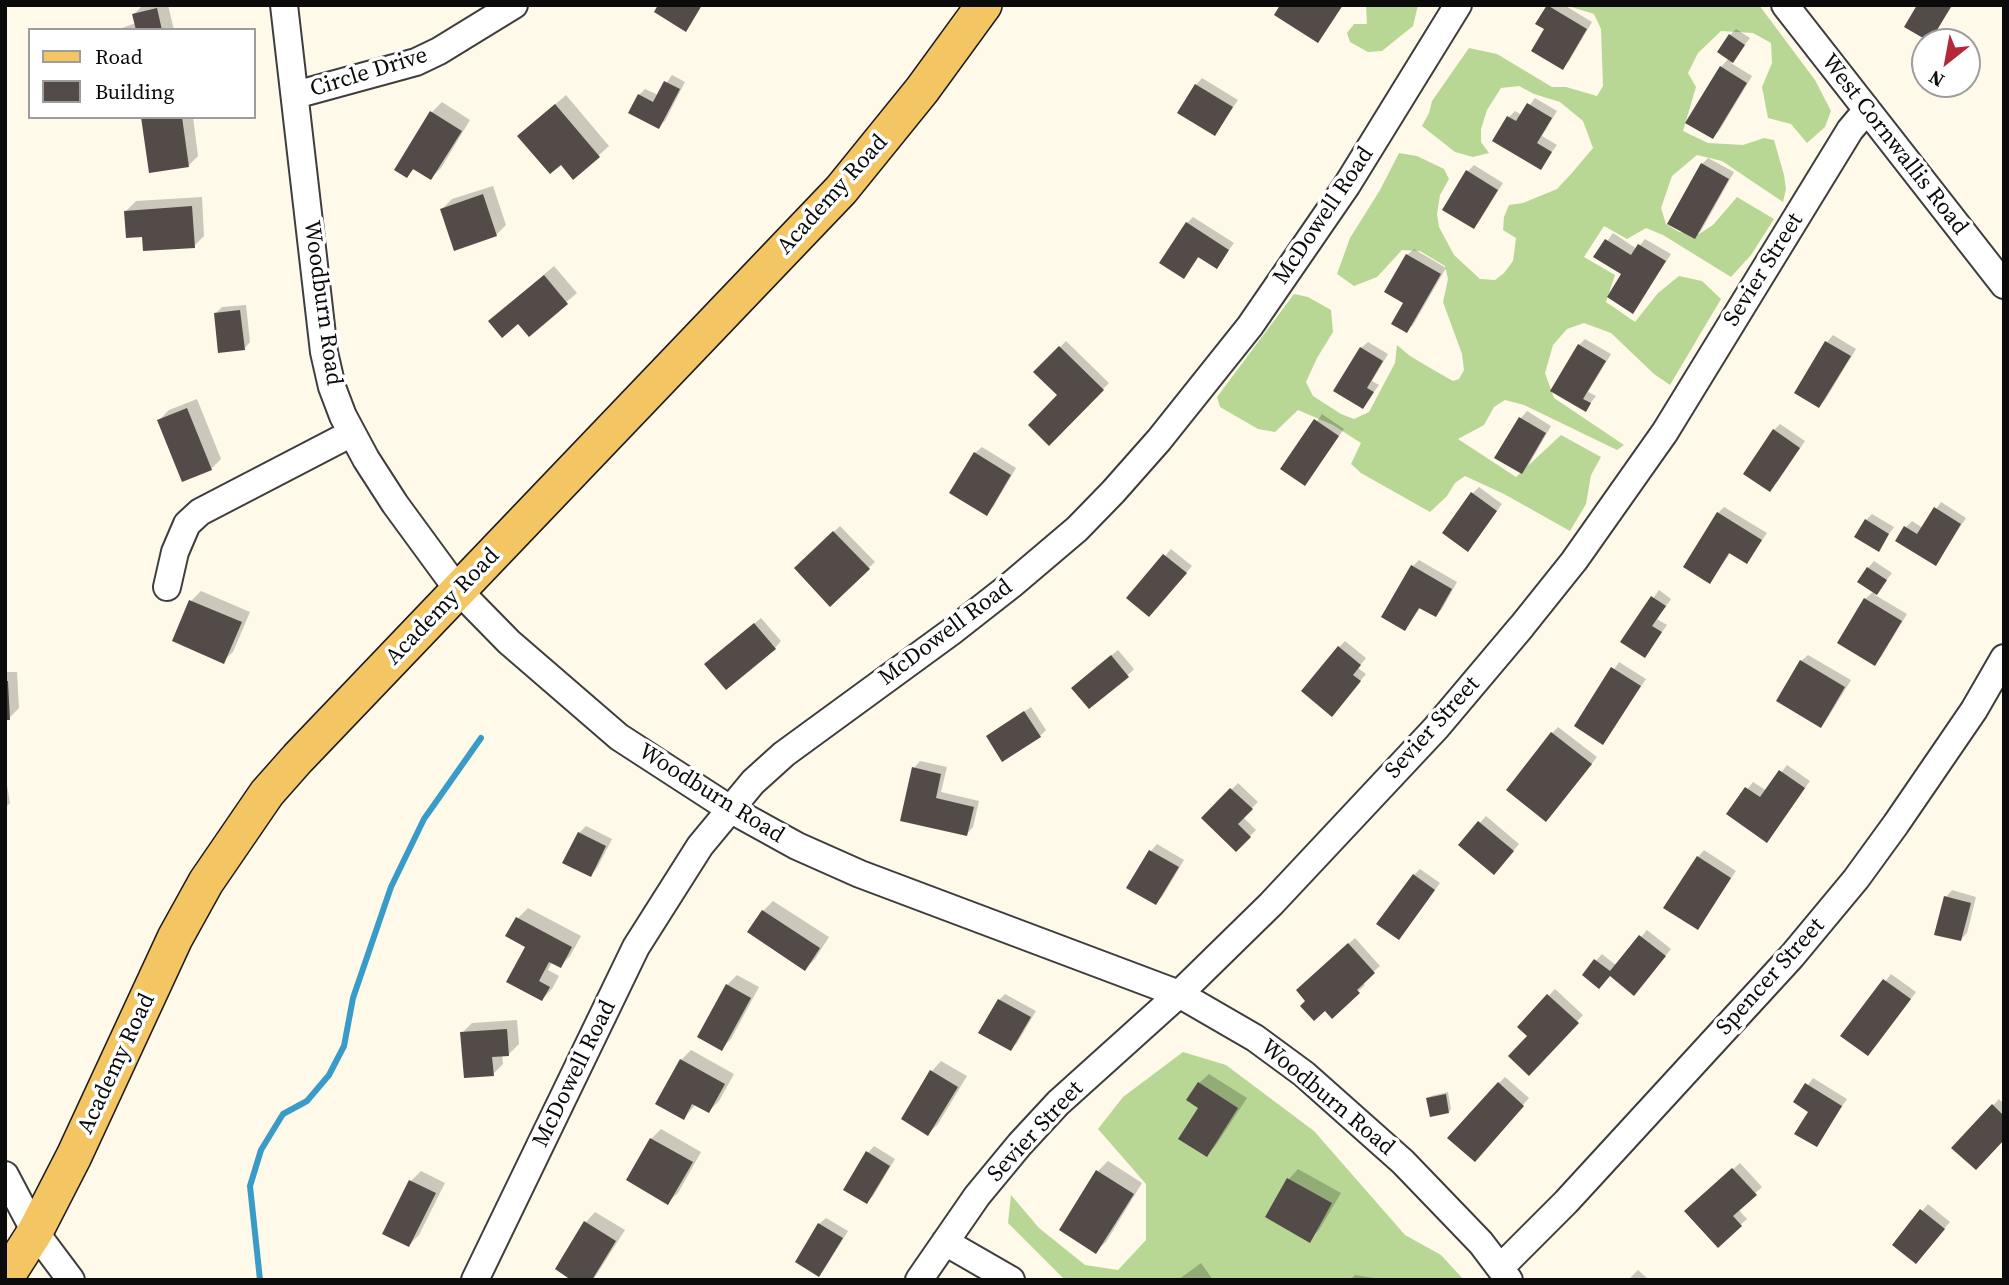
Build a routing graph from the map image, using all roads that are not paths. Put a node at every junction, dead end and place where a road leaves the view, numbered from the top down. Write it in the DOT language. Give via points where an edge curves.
graph roads {
  1 [pos="284,5"];
  2 [pos="514,5"];
  3 [pos="984,5"];
  4 [pos="1458,5"];
  5 [pos="1795,9"];
  6 [pos="295,95"];
  7 [pos="1866,111"];
  8 [pos="2004,285"];
  9 [pos="352,433"];
  10 [pos="167,587"];
  11 [pos="458,590"];
  12 [pos="2004,658"];
  13 [pos="730,809"];
  14 [pos="1179,994"];
  15 [pos="5,1175"];
  16 [pos="35,1232"];
  17 [pos="945,1242"];
  18 [pos="1505,1273"];
  19 [pos="5,1279"];
  20 [pos="71,1280"];
  21 [pos="475,1280"];
  22 [pos="919,1280"];
  23 [pos="1011,1280"];
  1 -- 6 [label="street, Woodburn Road"];
  2 -- 6 [label="street, Circle Drive" via="416,62"];
  3 -- 11 [label="main road, Academy Road" via="915,100 841,190"];
  4 -- 13 [label="street, McDowell Road" via="1347,185 1250,326 1113,492 1011,585 784,754"];
  5 -- 7 [label="street, West Cornwallis Road"];
  6 -- 9 [label="street, Woodburn Road" via="324,352 332,387"];
  7 -- 8 [label="street, West Cornwallis Road"];
  7 -- 14 [label="street, Sevier Street" via="1665,432 1574,561 1436,728 1271,904"];
  9 -- 10 [label="street" via="200,512 183,533"];
  9 -- 11 [label="street, Woodburn Road" via="394,504"];
  11 -- 13 [label="street, Woodburn Road" via="509,642 620,737"];
  11 -- 16 [label="main road, Academy Road" via="298,758 232,841 175,938"];
  12 -- 18 [label="street, Spencer Street" via="1974,710 1856,879"];
  13 -- 14 [label="street, Woodburn Road" via="860,874"];
  13 -- 21 [label="street, McDowell Road" via="693,856 636,947"];
  14 -- 17 [label="street, Sevier Street" via="1058,1103 977,1196"];
  14 -- 18 [label="street, Woodburn Road" via="1255,1038 1304,1074 1441,1199"];
  15 -- 16 [label="street"];
  16 -- 19 [label="main road, Academy Road"];
  16 -- 20 [label="street"];
  17 -- 22 [label="street, Sevier Street"];
  17 -- 23 [label="street"];
}
